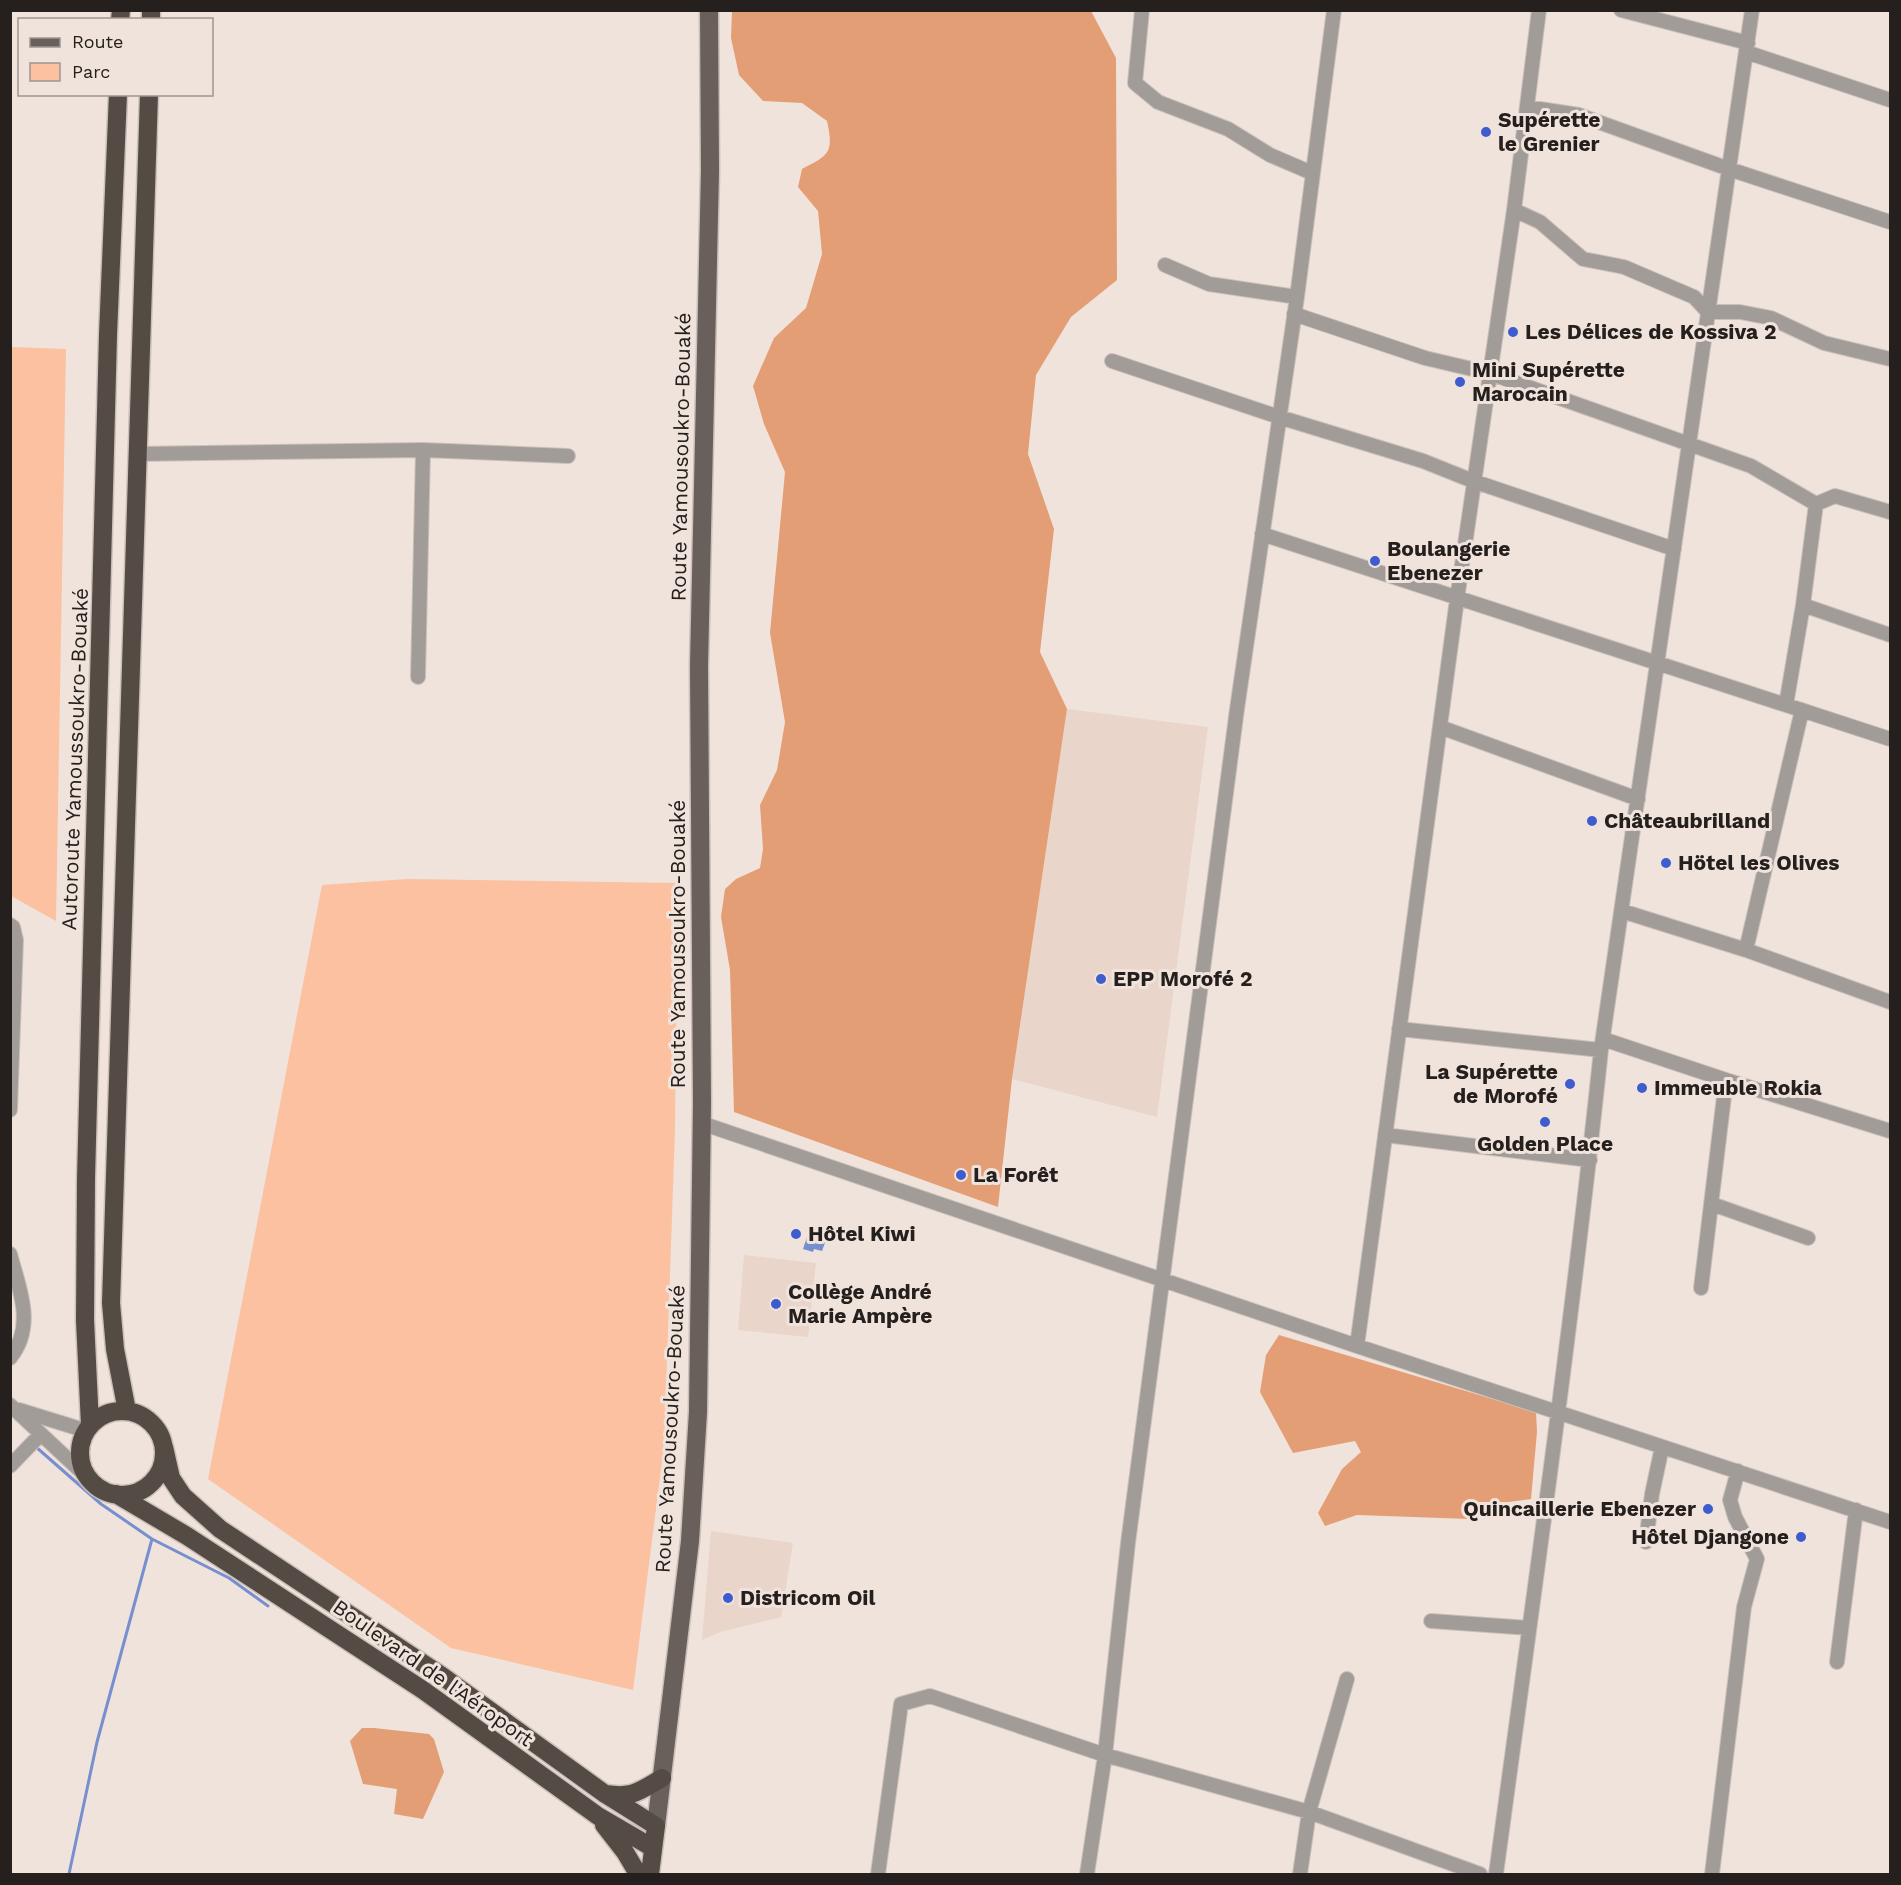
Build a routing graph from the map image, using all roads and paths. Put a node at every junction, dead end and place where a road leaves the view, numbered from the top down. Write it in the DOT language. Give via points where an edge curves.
graph roads {
  1 [pos="709,10"];
  2 [pos="1142,10"];
  3 [pos="1334,10"];
  4 [pos="1539,10"];
  5 [pos="1621,10"];
  6 [pos="1752,10"];
  7 [pos="1747,48"];
  8 [pos="118,96"];
  9 [pos="149,96"];
  10 [pos="1890,100"];
  11 [pos="1527,107"];
  12 [pos="1729,169"];
  13 [pos="1312,173"];
  14 [pos="1514,210"];
  15 [pos="1890,222"];
  16 [pos="1166,265"];
  17 [pos="1298,297"];
  18 [pos="1708,312"];
  19 [pos="1294,314"];
  20 [pos="1890,359"];
  21 [pos="1112,361"];
  22 [pos="1489,373"];
  23 [pos="1279,417"];
  24 [pos="1688,446"];
  25 [pos="423,450"];
  26 [pos="137,454"];
  27 [pos="568,456"];
  28 [pos="1473,481"];
  29 [pos="1816,504"];
  30 [pos="1890,512"];
  31 [pos="1262,534"];
  32 [pos="1674,549"];
  33 [pos="1457,599"];
  34 [pos="1803,605"];
  35 [pos="1890,635"];
  36 [pos="1657,664"];
  37 [pos="418,676"];
  38 [pos="1786,705"];
  39 [pos="1802,710"];
  40 [pos="1440,727"];
  41 [pos="1890,739"];
  42 [pos="1638,799"];
  43 [pos="1622,911"];
  44 [pos="10,925"];
  45 [pos="1746,950"];
  46 [pos="1890,1002"];
  47 [pos="1399,1029"];
  48 [pos="1602,1044"];
  49 [pos="1726,1080"];
  50 [pos="10,1110"];
  51 [pos="701,1123"];
  52 [pos="1890,1131"];
  53 [pos="1385,1134"];
  54 [pos="1590,1160"];
  55 [pos="1712,1204"];
  56 [pos="1808,1238"];
  57 [pos="10,1254"];
  58 [pos="1162,1280"];
  59 [pos="1701,1288"];
  60 [pos="1357,1346"];
  61 [pos="10,1358"];
  62 [pos="12,1407"];
  63 [pos="128,1411"];
  64 [pos="1558,1412"];
  65 [pos="89,1428"];
  66 [pos="41,1434"];
  67 [pos="1662,1447"];
  68 [pos="164,1448"];
  69 [pos="10,1466"];
  70 [pos="1738,1471"];
  71 [pos="87,1477"];
  72 [pos="116,1494"];
  73 [pos="1856,1510"];
  74 [pos="1890,1522"];
  75 [pos="1646,1542"];
  76 [pos="1431,1621"];
  77 [pos="1529,1628"];
  78 [pos="1837,1662"];
  79 [pos="1347,1679"];
  80 [pos="1105,1755"];
  81 [pos="662,1778"];
  82 [pos="605,1794"];
  83 [pos="1309,1812"];
  84 [pos="598,1816"];
  85 [pos="656,1826"];
  86 [pos="653,1848"];
  87 [pos="638,1875"];
  88 [pos="650,1875"];
  89 [pos="878,1875"];
  90 [pos="1087,1875"];
  91 [pos="1300,1875"];
  92 [pos="1480,1875"];
  93 [pos="1496,1875"];
  94 [pos="1712,1875"];
  1 -- 51 [label="main road, Route Yamousoukro-Bouaké" via="710,183 699,666"];
  2 -- 13 [label="street" via="1136,83 1158,102 1228,129 1270,155"];
  3 -- 13 [label="street"];
  4 -- 11 [label="street"];
  5 -- 7 [label="street"];
  6 -- 7 [label="street"];
  7 -- 10 [label="street"];
  7 -- 12 [label="street"];
  8 -- 65 [label="highway, Autoroute Yamoussoukro-Bouaké" via="86,1179"];
  9 -- 26 [label="highway"];
  11 -- 12 [label="street" via="1579,115"];
  11 -- 14 [label="street"];
  12 -- 15 [label="street"];
  12 -- 18 [label="street"];
  13 -- 17 [label="street"];
  14 -- 18 [label="street" via="1540,222 1583,259 1624,267 1694,297"];
  14 -- 22 [label="street"];
  16 -- 17 [label="street" via="1209,284"];
  17 -- 19 [label="street"];
  18 -- 20 [label="street" via="1740,312 1771,318 1824,343"];
  18 -- 24 [label="street"];
  19 -- 22 [label="street" via="1425,358"];
  19 -- 23 [label="street"];
  21 -- 23 [label="street"];
  22 -- 24 [label="street"];
  22 -- 28 [label="street"];
  23 -- 28 [label="street" via="1423,461"];
  23 -- 31 [label="street"];
  24 -- 29 [label="street" via="1751,466"];
  24 -- 32 [label="street"];
  25 -- 26 [label="street"];
  25 -- 27 [label="street"];
  25 -- 37 [label="street"];
  26 -- 63 [label="highway" via="111,1303 115,1349"];
  28 -- 32 [label="street"];
  28 -- 33 [label="street"];
  29 -- 30 [label="street" via="1835,496"];
  29 -- 34 [label="street"];
  31 -- 33 [label="street"];
  31 -- 58 [label="street"];
  32 -- 36 [label="street"];
  33 -- 36 [label="street"];
  33 -- 40 [label="street"];
  34 -- 35 [label="street"];
  34 -- 38 [label="street"];
  36 -- 38 [label="street"];
  36 -- 42 [label="street"];
  38 -- 39 [label="street"];
  39 -- 41 [label="street"];
  39 -- 45 [label="street"];
  40 -- 42 [label="street"];
  40 -- 47 [label="street"];
  42 -- 43 [label="street"];
  43 -- 45 [label="street"];
  43 -- 48 [label="street"];
  44 -- 50 [label="street" via="16,940"];
  45 -- 46 [label="street"];
  47 -- 48 [label="street"];
  47 -- 53 [label="street"];
  48 -- 49 [label="street"];
  48 -- 54 [label="street"];
  49 -- 52 [label="street"];
  49 -- 55 [label="street"];
  51 -- 58 [label="street"];
  51 -- 81 [label="main road, Route Yamousoukro-Bouaké" via="698,1401 692,1518"];
  53 -- 54 [label="street"];
  53 -- 60 [label="street"];
  54 -- 64 [label="street"];
  55 -- 56 [label="street"];
  55 -- 59 [label="street"];
  57 -- 61 [label="street" via="23,1297 24,1315 21,1338"];
  58 -- 60 [label="street"];
  58 -- 80 [label="street"];
  60 -- 64 [label="street"];
  62 -- 65 [label="street"];
  62 -- 66 [label="street"];
  63 -- 65 [label="highway" via="101,1416"];
  63 -- 68 [label="highway" via="152,1423"];
  64 -- 67 [label="street"];
  64 -- 77 [label="street"];
  65 -- 71 [label="highway" via="80,1450"];
  66 -- 69 [label="street"];
  66 -- 71 [label="street"];
  67 -- 70 [label="street"];
  67 -- 75 [label="street"];
  68 -- 72 [label="highway" via="164,1460 152,1483 129,1494"];
  68 -- 82 [label="highway, Boulevard de l'Aéroport" via="171,1478 183,1496 220,1529 442,1676"];
  70 -- 73 [label="street"];
  70 -- 94 [label="street" via="1730,1500 1757,1559 1744,1607"];
  71 -- 72 [label="highway"];
  72 -- 84 [label="highway, Boulevard de l'Aéroport" via="423,1690"];
  73 -- 74 [label="street"];
  73 -- 78 [label="street"];
  76 -- 77 [label="street"];
  77 -- 93 [label="street"];
  79 -- 83 [label="street"];
  80 -- 83 [label="street"];
  80 -- 89 [label="street" via="930,1696 901,1704"];
  80 -- 90 [label="street"];
  81 -- 82 [label="highway" via="624,1797"];
  81 -- 85 [label="main road, Route Yamousoukro-Bouaké"];
  82 -- 85 [label="highway, Boulevard de l'Aéroport"];
  83 -- 91 [label="street"];
  83 -- 92 [label="street"];
  84 -- 86 [label="highway, Boulevard de l'Aéroport"];
  84 -- 87 [label="highway"];
  85 -- 86 [label="highway, Route Yamousoukro-Bouaké"];
  86 -- 88 [label="highway, Route Yamousoukro-Bouaké"];
}
